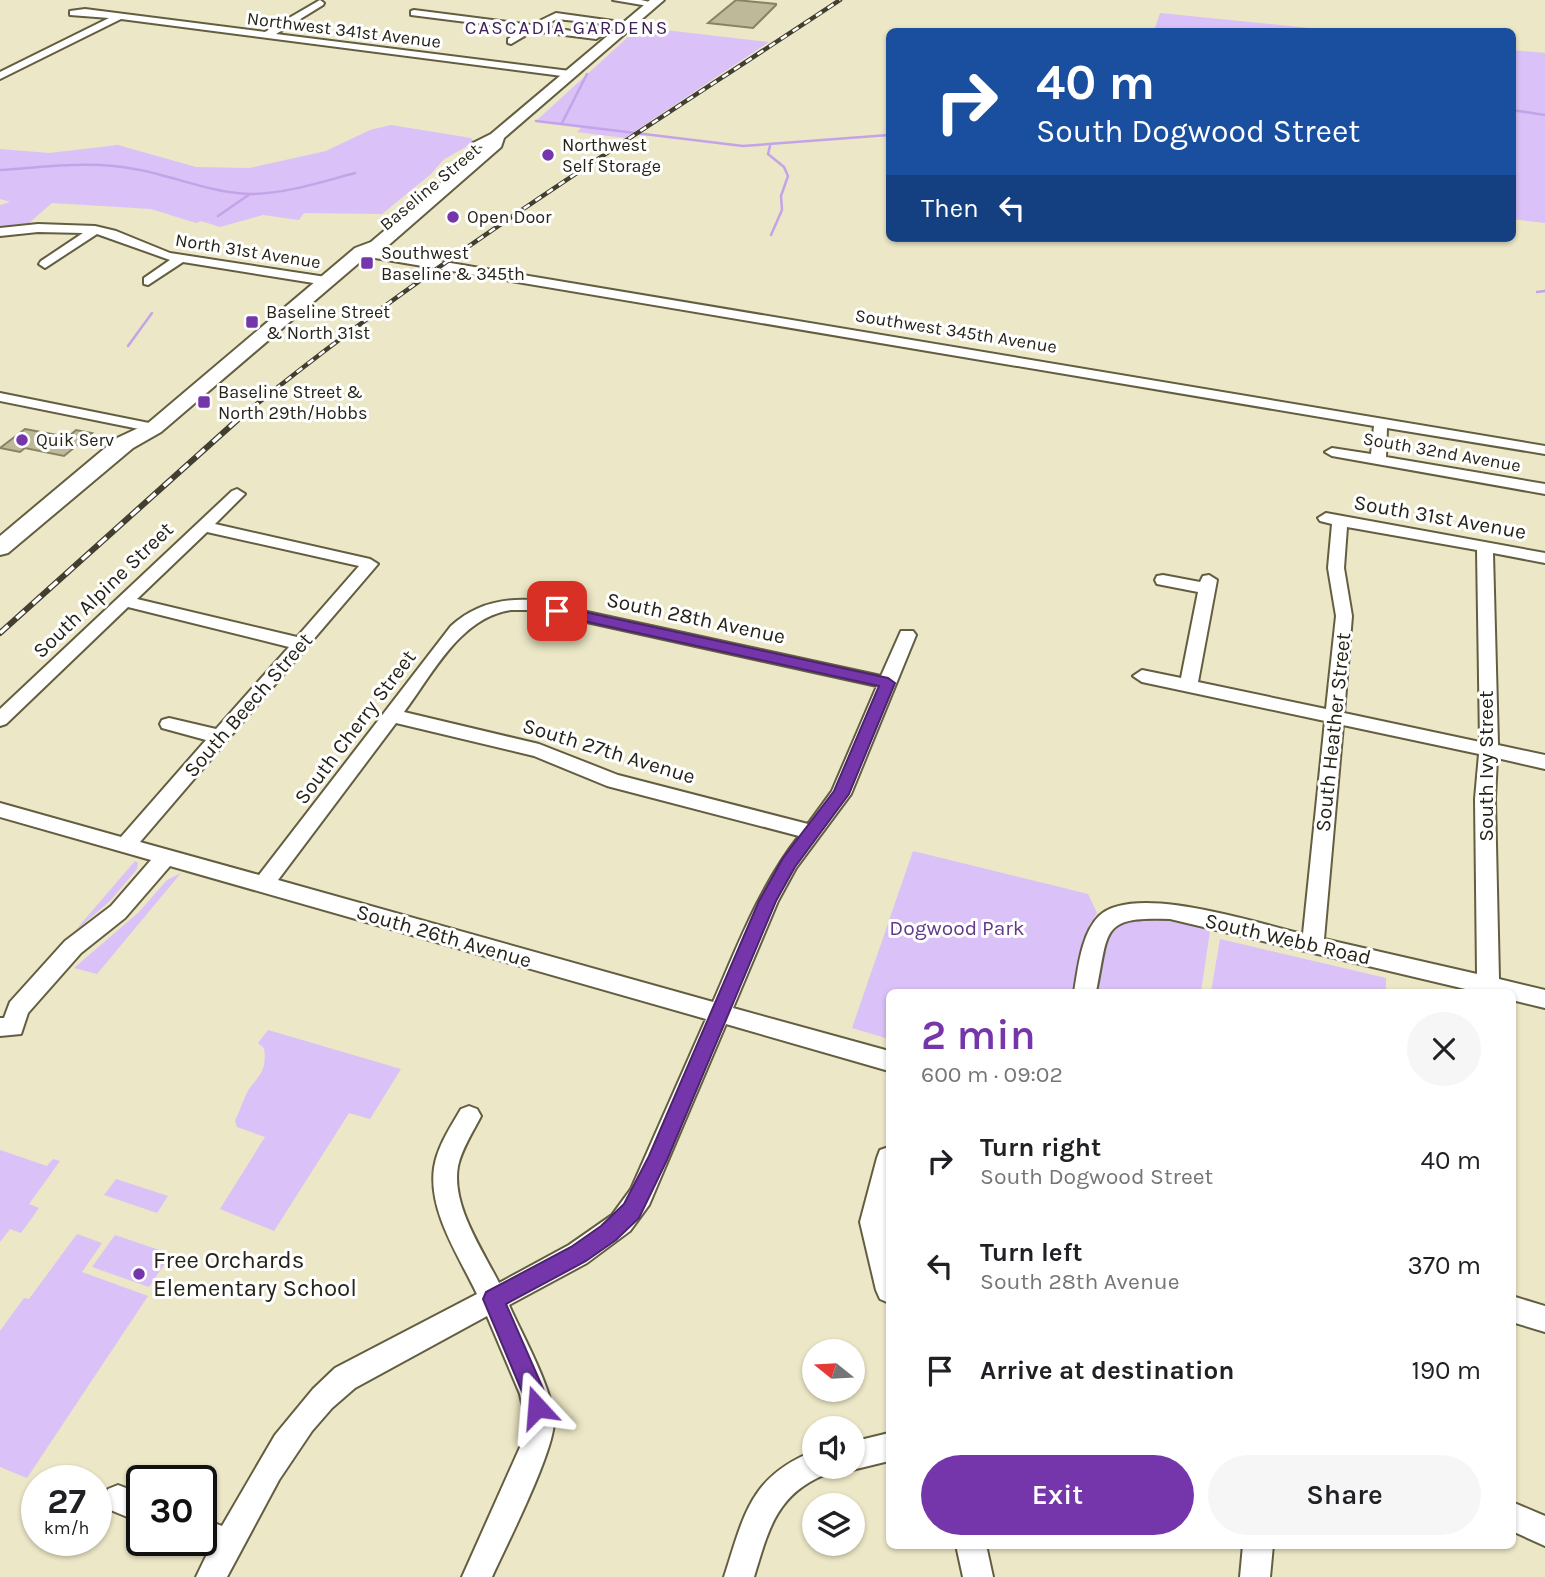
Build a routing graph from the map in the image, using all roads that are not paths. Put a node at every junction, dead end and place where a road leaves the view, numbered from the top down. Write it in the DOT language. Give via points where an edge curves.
graph roads {
  1 [pos="617,0"];
  2 [pos="656,2"];
  3 [pos="320,3"];
  4 [pos="414,12"];
  5 [pos="73,13"];
  6 [pos="118,17"];
  7 [pos="630,24"];
  8 [pos="534,28"];
  9 [pos="265,36"];
  10 [pos="596,36"];
  11 [pos="511,41"];
  12 [pos="570,74"];
  13 [pos="0,76"];
  14 [pos="95,230"];
  15 [pos="0,232"];
  16 [pos="361,252"];
  17 [pos="180,258"];
  18 [pos="45,264"];
  19 [pos="148,281"];
  20 [pos="326,281"];
  21 [pos="0,397"];
  22 [pos="154,428"];
  23 [pos="1380,428"];
  24 [pos="1545,450"];
  25 [pos="1332,452"];
  26 [pos="1378,460"];
  27 [pos="1545,489"];
  28 [pos="237,494"];
  29 [pos="1333,519"];
  30 [pos="203,526"];
  31 [pos="1485,547"];
  32 [pos="0,548"];
  33 [pos="1545,558"];
  34 [pos="0,567"];
  35 [pos="1163,580"];
  36 [pos="123,601"];
  37 [pos="493,608"];
  38 [pos="906,635"];
  39 [pos="301,644"];
  40 [pos="1142,676"];
  41 [pos="888,683"];
  42 [pos="1189,685"];
  43 [pos="393,716"];
  44 [pos="1335,717"];
  45 [pos="0,720"];
  46 [pos="169,724"];
  47 [pos="220,737"];
  48 [pos="1489,750"];
  49 [pos="1545,762"];
  50 [pos="0,810"];
  51 [pos="810,832"];
  52 [pos="125,845"];
  53 [pos="165,858"];
  54 [pos="263,885"];
  55 [pos="1313,945"];
  56 [pos="1488,986"];
  57 [pos="1086,989"];
  58 [pos="1501,989"];
  59 [pos="1516,992"];
  60 [pos="1545,999"];
  61 [pos="721,1012"];
  62 [pos="6,1027"];
  63 [pos="886,1060"];
  64 [pos="469,1116"];
  65 [pos="886,1170"];
  66 [pos="886,1277"];
  67 [pos="493,1299"];
  68 [pos="1516,1310"];
  69 [pos="1545,1319"];
  70 [pos="886,1448"];
  71 [pos="865,1453"];
  72 [pos="802,1471"];
  73 [pos="1516,1518"];
  74 [pos="1545,1531"];
  75 [pos="217,1539"];
  76 [pos="229,1544"];
  77 [pos="972,1549"];
  78 [pos="1258,1549"];
  79 [pos="211,1577"];
  80 [pos="478,1577"];
  81 [pos="739,1577"];
  82 [pos="978,1577"];
  83 [pos="1255,1577"];
  1 -- 2 [label="street"];
  2 -- 7 [label="highway, Baseline Street"];
  3 -- 9 [label="street"];
  4 -- 8 [label="street"];
  5 -- 6 [label="street, Northwest 341st Avenue"];
  6 -- 9 [label="street, Northwest 341st Avenue"];
  6 -- 13 [label="street"];
  7 -- 8 [label="street" via="563,16"];
  7 -- 12 [label="highway, Baseline Street"];
  8 -- 10 [label="street"];
  8 -- 11 [label="street"];
  9 -- 12 [label="street, Northwest 341st Avenue"];
  12 -- 16 [label="highway, Baseline Street" via="371,236"];
  14 -- 15 [label="street, North 31st Avenue"];
  14 -- 17 [label="street, North 31st Avenue"];
  14 -- 18 [label="street"];
  16 -- 20 [label="highway, Baseline Street"];
  16 -- 24 [label="street, Southwest 345th Avenue"];
  17 -- 19 [label="street"];
  17 -- 20 [label="street, North 31st Avenue"];
  20 -- 22 [label="highway, Baseline Street"];
  21 -- 22 [label="street"];
  22 -- 32 [label="highway, Baseline Street" via="125,443"];
  22 -- 34 [label="highway, Baseline Street" via="142,446"];
  23 -- 26 [label="street"];
  25 -- 26 [label="street, South 32nd Avenue"];
  26 -- 27 [label="street, South 32nd Avenue"];
  28 -- 30 [label="street, South Alpine Street"];
  29 -- 31 [label="street, South 31st Avenue"];
  29 -- 44 [label="street, South Heather Street" via="1345,616"];
  30 -- 36 [label="street, South Alpine Street"];
  30 -- 39 [label="street, South Beech Street" via="370,564"];
  31 -- 33 [label="street, South 31st Avenue"];
  31 -- 48 [label="street, South Ivy Street"];
  35 -- 42 [label="street" via="1208,584"];
  36 -- 39 [label="street"];
  36 -- 45 [label="street, South Alpine Street"];
  37 -- 41 [label="street, South 28th Avenue" via="532,605"];
  37 -- 43 [label="street, South Cherry Street" via="473,616 457,630"];
  38 -- 41 [label="street"];
  39 -- 47 [label="street, South Beech Street"];
  40 -- 42 [label="street"];
  41 -- 51 [label="street" via="841,794"];
  42 -- 44 [label="street"];
  43 -- 51 [label="street, South 27th Avenue" via="539,751 614,781"];
  43 -- 54 [label="street, South Cherry Street"];
  44 -- 48 [label="street"];
  44 -- 55 [label="street, South Heather Street"];
  46 -- 47 [label="street"];
  47 -- 52 [label="street, South Beech Street"];
  48 -- 49 [label="street"];
  48 -- 56 [label="street, South Ivy Street" via="1485,799"];
  50 -- 52 [label="street, South 26th Avenue"];
  51 -- 61 [label="street" via="778,881"];
  52 -- 53 [label="street, South 26th Avenue"];
  53 -- 54 [label="street, South 26th Avenue"];
  53 -- 62 [label="street" via="118,912 73,947"];
  54 -- 61 [label="street, South 26th Avenue"];
  55 -- 56 [label="street, South Webb Road"];
  55 -- 57 [label="street, South Webb Road" via="1170,911 1119,911 1098,934"];
  56 -- 58 [label="street, South Webb Road"];
  59 -- 60 [label="street, South Webb Road"];
  61 -- 63 [label="street, South 26th Avenue"];
  61 -- 67 [label="street" via="631,1211 578,1254"];
  64 -- 67 [label="street" via="446,1166 446,1190 453,1216"];
  65 -- 66 [label="street" via="873,1222"];
  67 -- 76 [label="street" via="345,1378 326,1394 292,1430"];
  67 -- 80 [label="street" via="534,1393 540,1421 535,1446"];
  68 -- 69 [label="street"];
  70 -- 71 [label="street"];
  72 -- 81 [label="street" via="783,1481 762,1509"];
  73 -- 74 [label="street"];
  75 -- 76 [label="street"];
  76 -- 79 [label="street"];
  77 -- 82 [label="street"];
  78 -- 83 [label="street"];
}
